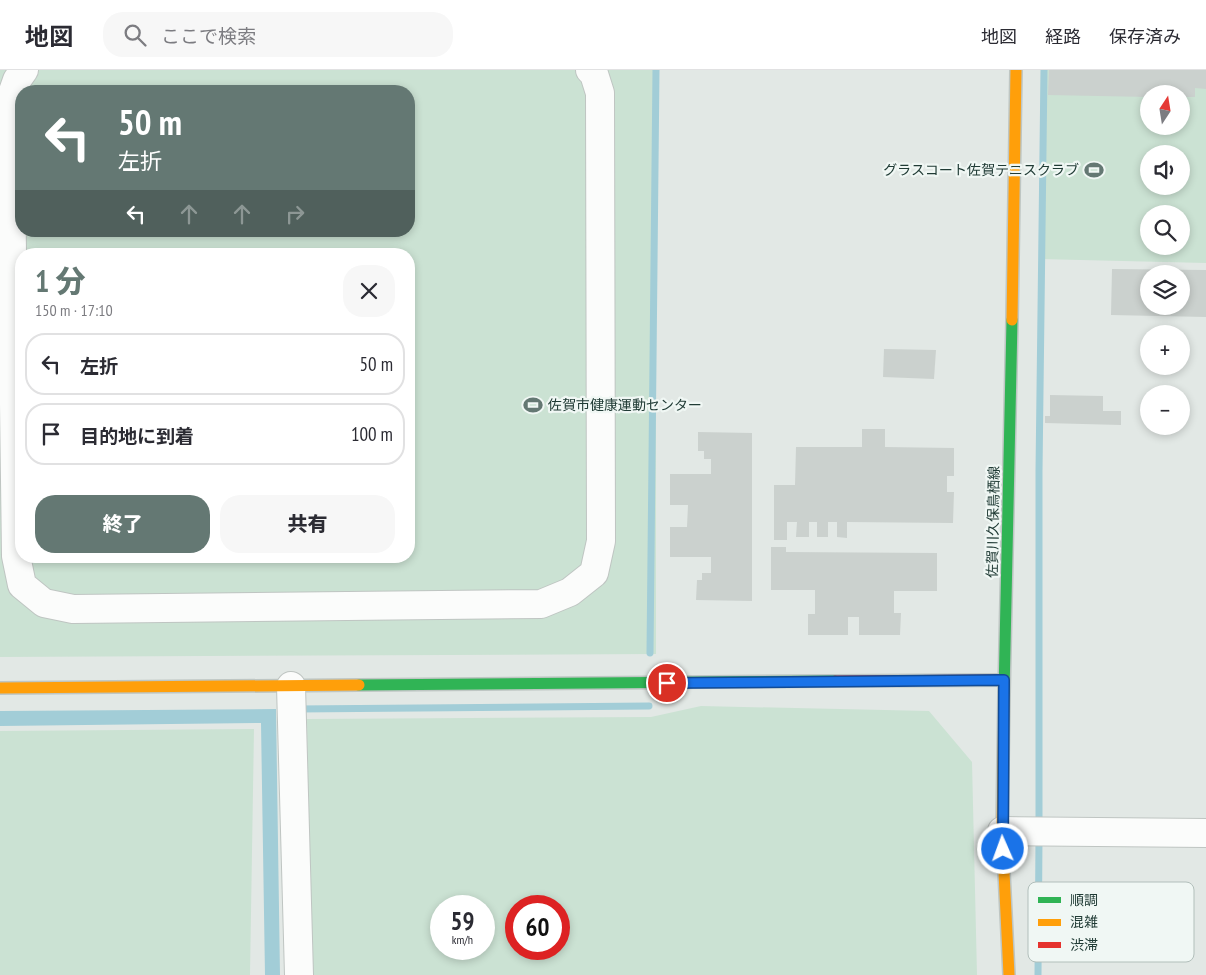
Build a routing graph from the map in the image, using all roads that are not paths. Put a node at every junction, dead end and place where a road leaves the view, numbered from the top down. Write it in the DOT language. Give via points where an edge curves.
graph roads {
  1 [pos="24,70"];
  2 [pos="590,70"];
  3 [pos="1016,70"];
  4 [pos="15,85"];
  5 [pos="15,86"];
  6 [pos="15,479"];
  7 [pos="17,563"];
  8 [pos="1004,680"];
  9 [pos="0,688"];
  10 [pos="291,701"];
  11 [pos="1002,830"];
  12 [pos="1206,832"];
  13 [pos="299,975"];
  14 [pos="1009,975"];
  1 -- 4 [label="street"];
  2 -- 7 [label="street" via="600,93 601,541 594,573 570,592 541,604 73,609 44,603 22,585"];
  3 -- 8 [label="street, 佐賀川久保鳥栖線"];
  5 -- 6 [label="street" via="10,100"];
  8 -- 10 [label="street"];
  8 -- 11 [label="street, 佐賀川久保鳥栖線"];
  9 -- 10 [label="street"];
  10 -- 13 [label="street"];
  11 -- 12 [label="street"];
  11 -- 14 [label="street, 佐賀川久保鳥栖線"];
}
